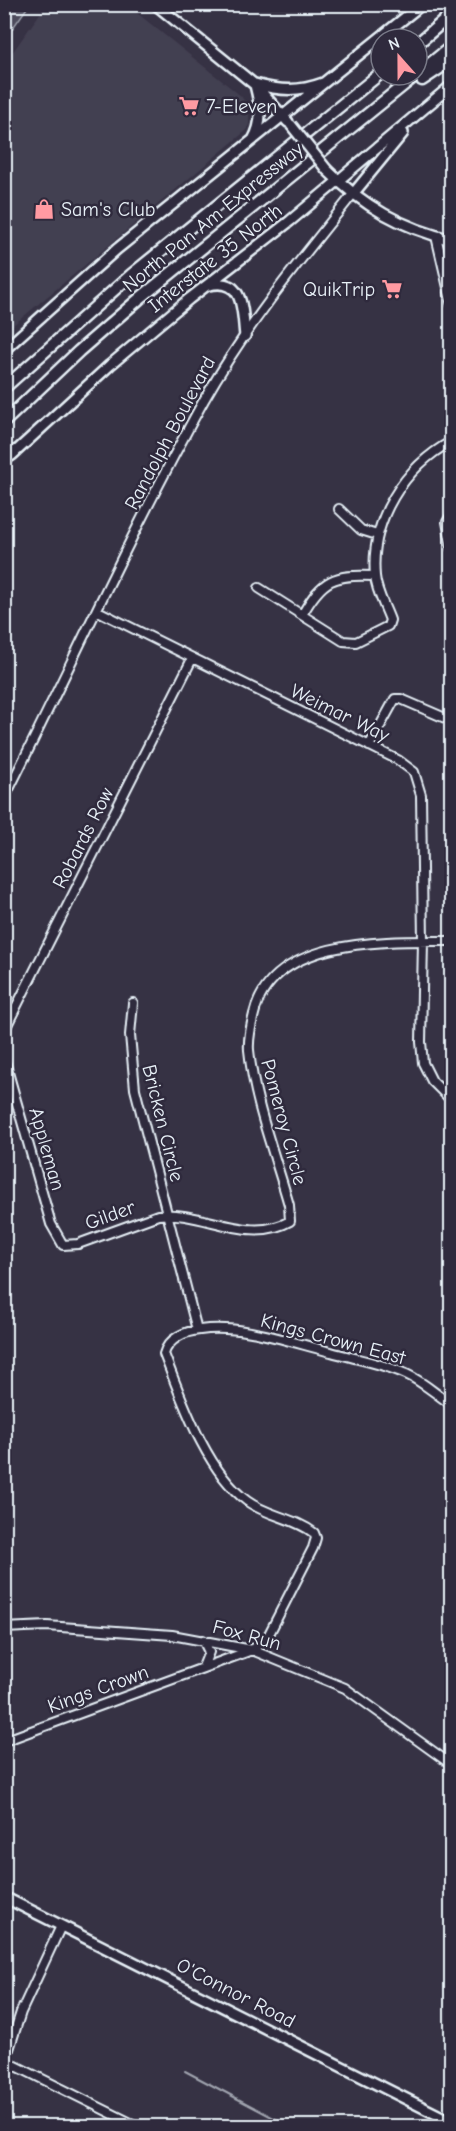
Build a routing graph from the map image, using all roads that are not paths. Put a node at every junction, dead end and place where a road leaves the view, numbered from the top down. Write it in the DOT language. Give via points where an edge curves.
graph roads {
  1 [pos="155,4"];
  2 [pos="422,4"];
  3 [pos="452,14"];
  4 [pos="429,34"];
  5 [pos="452,46"];
  6 [pos="452,60"];
  7 [pos="331,80"];
  8 [pos="369,83"];
  9 [pos="254,84"];
  10 [pos="452,85"];
  11 [pos="417,116"];
  12 [pos="284,117"];
  13 [pos="364,118"];
  14 [pos="250,144"];
  15 [pos="338,181"];
  16 [pos="353,194"];
  17 [pos="436,236"];
  18 [pos="450,240"];
  19 [pos="452,262"];
  20 [pos="206,286"];
  21 [pos="452,305"];
  22 [pos="245,336"];
  23 [pos="4,350"];
  24 [pos="4,387"];
  25 [pos="4,422"];
  26 [pos="452,441"];
  27 [pos="15,451"];
  28 [pos="4,462"];
  29 [pos="339,509"];
  30 [pos="452,514"];
  31 [pos="377,535"];
  32 [pos="452,549"];
  33 [pos="375,576"];
  34 [pos="259,588"];
  35 [pos="98,611"];
  36 [pos="302,615"];
  37 [pos="192,659"];
  38 [pos="452,721"];
  39 [pos="369,746"];
  40 [pos="4,799"];
  41 [pos="423,941"];
  42 [pos="452,941"];
  43 [pos="133,1002"];
  44 [pos="4,1031"];
  45 [pos="4,1058"];
  46 [pos="452,1101"];
  47 [pos="169,1214"];
  48 [pos="290,1221"];
  49 [pos="63,1245"];
  50 [pos="197,1330"];
  51 [pos="452,1405"];
  52 [pos="4,1628"];
  53 [pos="203,1640"];
  54 [pos="252,1650"];
  55 [pos="202,1668"];
  56 [pos="4,1741"];
  57 [pos="452,1765"];
  58 [pos="4,1897"];
  59 [pos="61,1926"];
  60 [pos="5,2063"];
  61 [pos="452,2122"];
  62 [pos="138,2127"];
  1 -- 9 [label="main road"];
  2 -- 7 [label="main road"];
  3 -- 4 [label="highway"];
  5 -- 13 [label="highway, North Pan Am Expressway"];
  6 -- 13 [label="highway"];
  7 -- 9 [label="main road" via="286,91"];
  7 -- 12 [label="main road"];
  8 -- 24 [label="highway, North Pan Am Expressway" via="131,275"];
  9 -- 12 [label="main road"];
  9 -- 14 [label="main road" via="260,128"];
  10 -- 11 [label="main road, Interstate 35 North"];
  11 -- 15 [label="main road, Interstate 35 North"];
  11 -- 16 [label="main road, Randolph Boulevard"];
  12 -- 14 [label="main road"];
  12 -- 15 [label="main road, bridge"];
  13 -- 25 [label="highway, North Pan Am Expressway" via="125,311"];
  14 -- 23 [label="main road" via="117,249"];
  15 -- 16 [label="main road"];
  15 -- 20 [label="main road, Interstate 35 North"];
  16 -- 17 [label="main road" via="400,224"];
  16 -- 22 [label="street, Randolph Boulevard"];
  17 -- 18 [label="main road"];
  17 -- 21 [label="street"];
  18 -- 19 [label="street"];
  20 -- 22 [label="main road" via="219,283 239,294"];
  20 -- 27 [label="main road, Interstate 35 North"];
  22 -- 35 [label="street, Randolph Boulevard" via="165,472"];
  26 -- 31 [label="street" via="428,456 397,488"];
  27 -- 28 [label="highway"];
  29 -- 31 [label="street" via="361,530"];
  30 -- 32 [label="street" via="447,522"];
  31 -- 33 [label="street"];
  33 -- 36 [label="street" via="344,576 323,584"];
  33 -- 36 [label="street" via="390,620 388,626 356,642 344,641"];
  34 -- 36 [label="street"];
  35 -- 37 [label="street, Weimar Way"];
  35 -- 40 [label="street, Randolph Boulevard"];
  37 -- 39 [label="street, Weimar Way"];
  37 -- 44 [label="street, Robards Row"];
  38 -- 39 [label="street" via="394,699"];
  39 -- 41 [label="street, Weimar Way" via="408,766 418,779"];
  41 -- 42 [label="street, Pomeroy Circle"];
  41 -- 46 [label="street, Weimar Way" via="423,1063 432,1081"];
  41 -- 48 [label="street, Pomeroy Circle" via="314,953 274,978 256,1004 249,1038 252,1069"];
  43 -- 47 [label="street, Bricken Circle" via="130,1035 135,1089"];
  45 -- 49 [label="street, Appleman" via="53,1231"];
  47 -- 48 [label="street, Gilder" via="262,1230"];
  47 -- 49 [label="street, Gilder" via="78,1244"];
  47 -- 50 [label="street, Bricken Circle"];
  50 -- 51 [label="street, Kings Crown East" via="270,1337 381,1365 408,1375"];
  50 -- 54 [label="street, Kings Crown" via="173,1339 164,1354 218,1470 245,1500 308,1529 316,1538 267,1638"];
  52 -- 53 [label="street, Fox Run" via="46,1626"];
  53 -- 54 [label="street, Fox Run"];
  53 -- 55 [label="street" via="210,1652"];
  54 -- 55 [label="street, Kings Crown"];
  54 -- 57 [label="street, Fox Run" via="345,1688"];
  55 -- 56 [label="street, Kings Crown"];
  58 -- 59 [label="main road, O'Connor Road"];
  59 -- 60 [label="street" via="21,2012"];
  59 -- 61 [label="main road, O'Connor Road"];
  60 -- 62 [label="street"];
}
